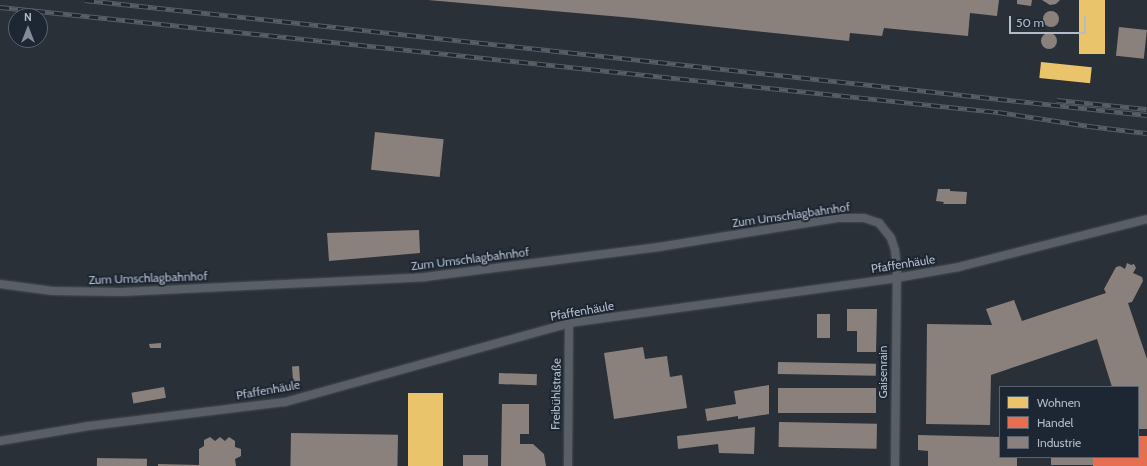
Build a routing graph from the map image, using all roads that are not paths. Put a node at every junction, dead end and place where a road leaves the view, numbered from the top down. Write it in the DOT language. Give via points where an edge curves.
graph roads {
  1 [pos="1147,219"];
  2 [pos="896,278"];
  3 [pos="0,284"];
  4 [pos="569,323"];
  5 [pos="0,441"];
  6 [pos="568,466"];
  7 [pos="895,466"];
  1 -- 2 [label="street, Pfaffenhäule" via="980,263"];
  2 -- 3 [label="street, Zum Umschlagbahnhof" via="895,250 891,238 879,223 864,218 838,218 636,250 425,277 122,292 53,291"];
  2 -- 4 [label="street, Pfaffenhäule"];
  2 -- 7 [label="street, Gaisenrain"];
  4 -- 5 [label="street, Pfaffenhäule" via="285,402 88,426"];
  4 -- 6 [label="street, Freibühlstraße"];
}
